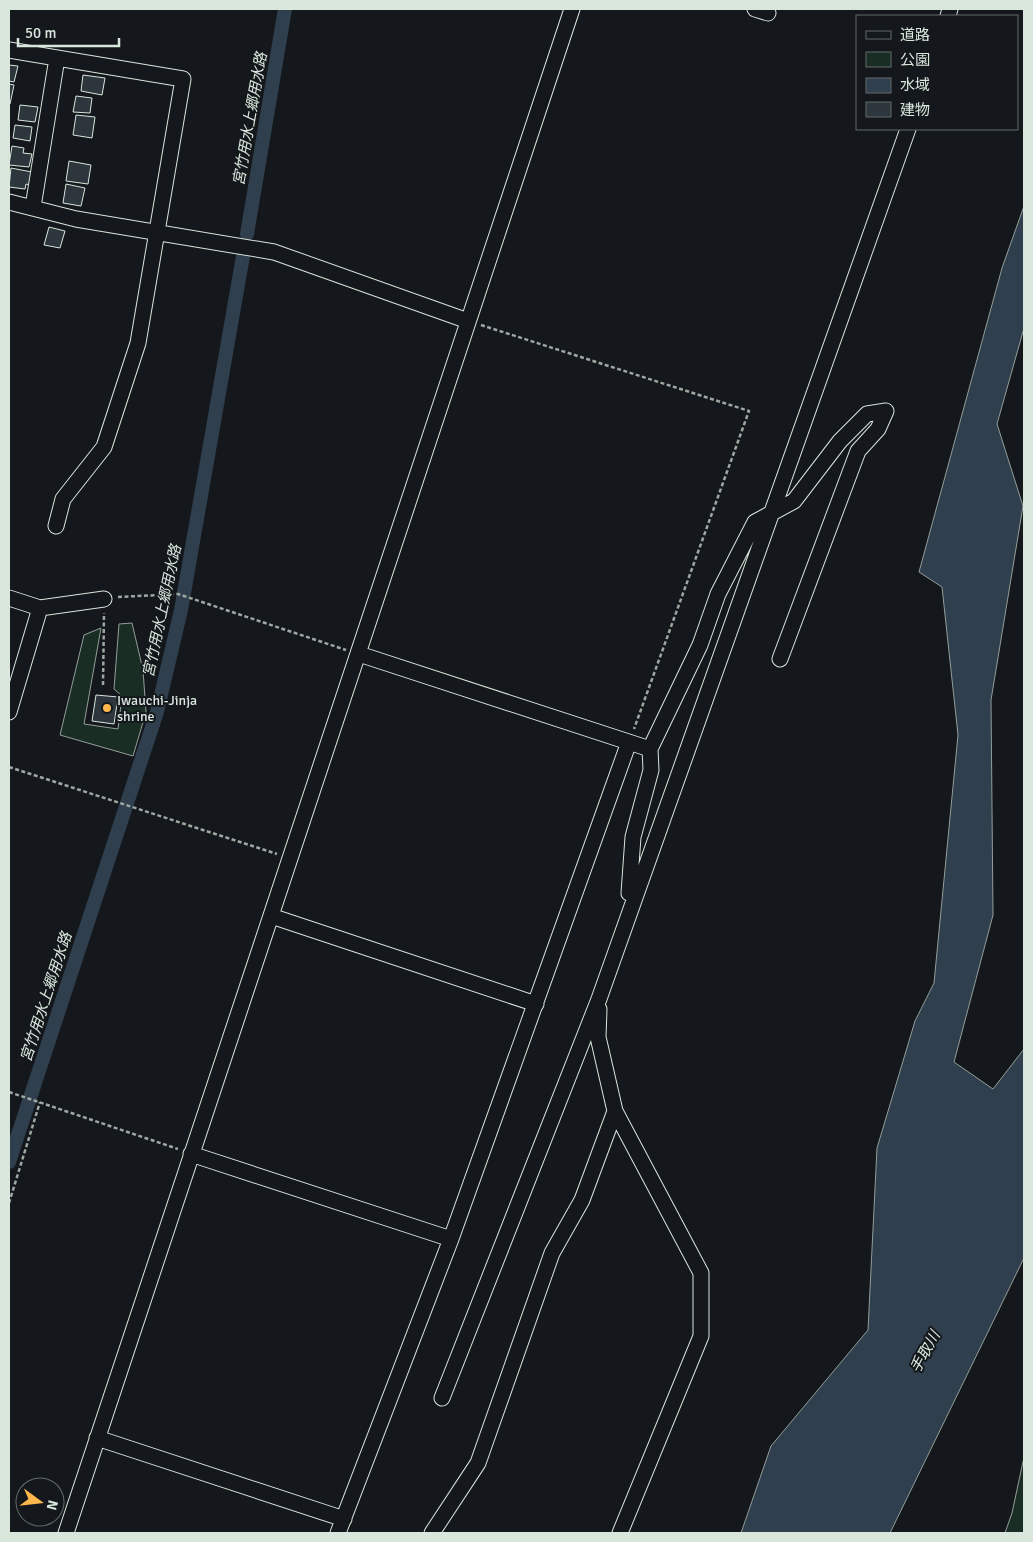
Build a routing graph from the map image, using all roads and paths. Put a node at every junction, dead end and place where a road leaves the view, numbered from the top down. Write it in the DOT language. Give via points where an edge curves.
graph roads {
  1 [pos="572,9"];
  2 [pos="9,50"];
  3 [pos="57,58"];
  4 [pos="908,130"];
  5 [pos="9,202"];
  6 [pos="33,207"];
  7 [pos="158,232"];
  8 [pos="468,321"];
  9 [pos="771,514"];
  10 [pos="56,526"];
  11 [pos="9,598"];
  12 [pos="104,599"];
  13 [pos="40,608"];
  14 [pos="359,654"];
  15 [pos="780,659"];
  16 [pos="103,685"];
  17 [pos="9,712"];
  18 [pos="629,742"];
  19 [pos="650,749"];
  20 [pos="9,767"];
  21 [pos="290,859"];
  22 [pos="636,896"];
  23 [pos="271,916"];
  24 [pos="599,999"];
  25 [pos="536,1004"];
  26 [pos="9,1092"];
  27 [pos="40,1102"];
  28 [pos="615,1111"];
  29 [pos="191,1154"];
  30 [pos="9,1203"];
  31 [pos="451,1239"];
  32 [pos="442,1398"];
  33 [pos="98,1438"];
  34 [pos="344,1519"];
  35 [pos="66,1533"];
  36 [pos="338,1533"];
  37 [pos="432,1533"];
  38 [pos="620,1533"];
  1 -- 8 [label="street"];
  2 -- 3 [label="street"];
  3 -- 6 [label="street"];
  3 -- 7 [label="street" via="183,79"];
  4 -- 9 [label="street"];
  5 -- 6 [label="street"];
  6 -- 7 [label="street" via="76,219"];
  7 -- 8 [label="street" via="274,252"];
  7 -- 10 [label="street" via="138,343 104,447 63,499"];
  8 -- 14 [label="street"];
  8 -- 18 [label="path" via="749,411"];
  9 -- 15 [label="street" via="794,501 840,441 867,414 886,411 878,429 858,452"];
  9 -- 19 [label="street" via="755,522 718,594 700,645"];
  9 -- 22 [label="street"];
  11 -- 13 [label="street"];
  12 -- 13 [label="street"];
  12 -- 14 [label="path" via="178,594"];
  12 -- 16 [label="path"];
  13 -- 17 [label="street"];
  14 -- 18 [label="street"];
  14 -- 21 [label="street"];
  18 -- 19 [label="street"];
  18 -- 25 [label="street"];
  19 -- 22 [label="street" via="650,770 633,837 629,892"];
  20 -- 21 [label="path"];
  21 -- 23 [label="street"];
  22 -- 24 [label="street"];
  23 -- 25 [label="street"];
  23 -- 29 [label="street"];
  24 -- 28 [label="street" via="598,1037"];
  24 -- 32 [label="street"];
  25 -- 31 [label="street"];
  26 -- 27 [label="path"];
  27 -- 29 [label="path"];
  27 -- 30 [label="path"];
  28 -- 37 [label="street" via="582,1200 552,1253 478,1463"];
  28 -- 38 [label="street" via="701,1273 701,1336"];
  29 -- 31 [label="street"];
  29 -- 33 [label="street"];
  31 -- 34 [label="street"];
  33 -- 34 [label="street"];
  33 -- 35 [label="street"];
  34 -- 36 [label="street"];
}
